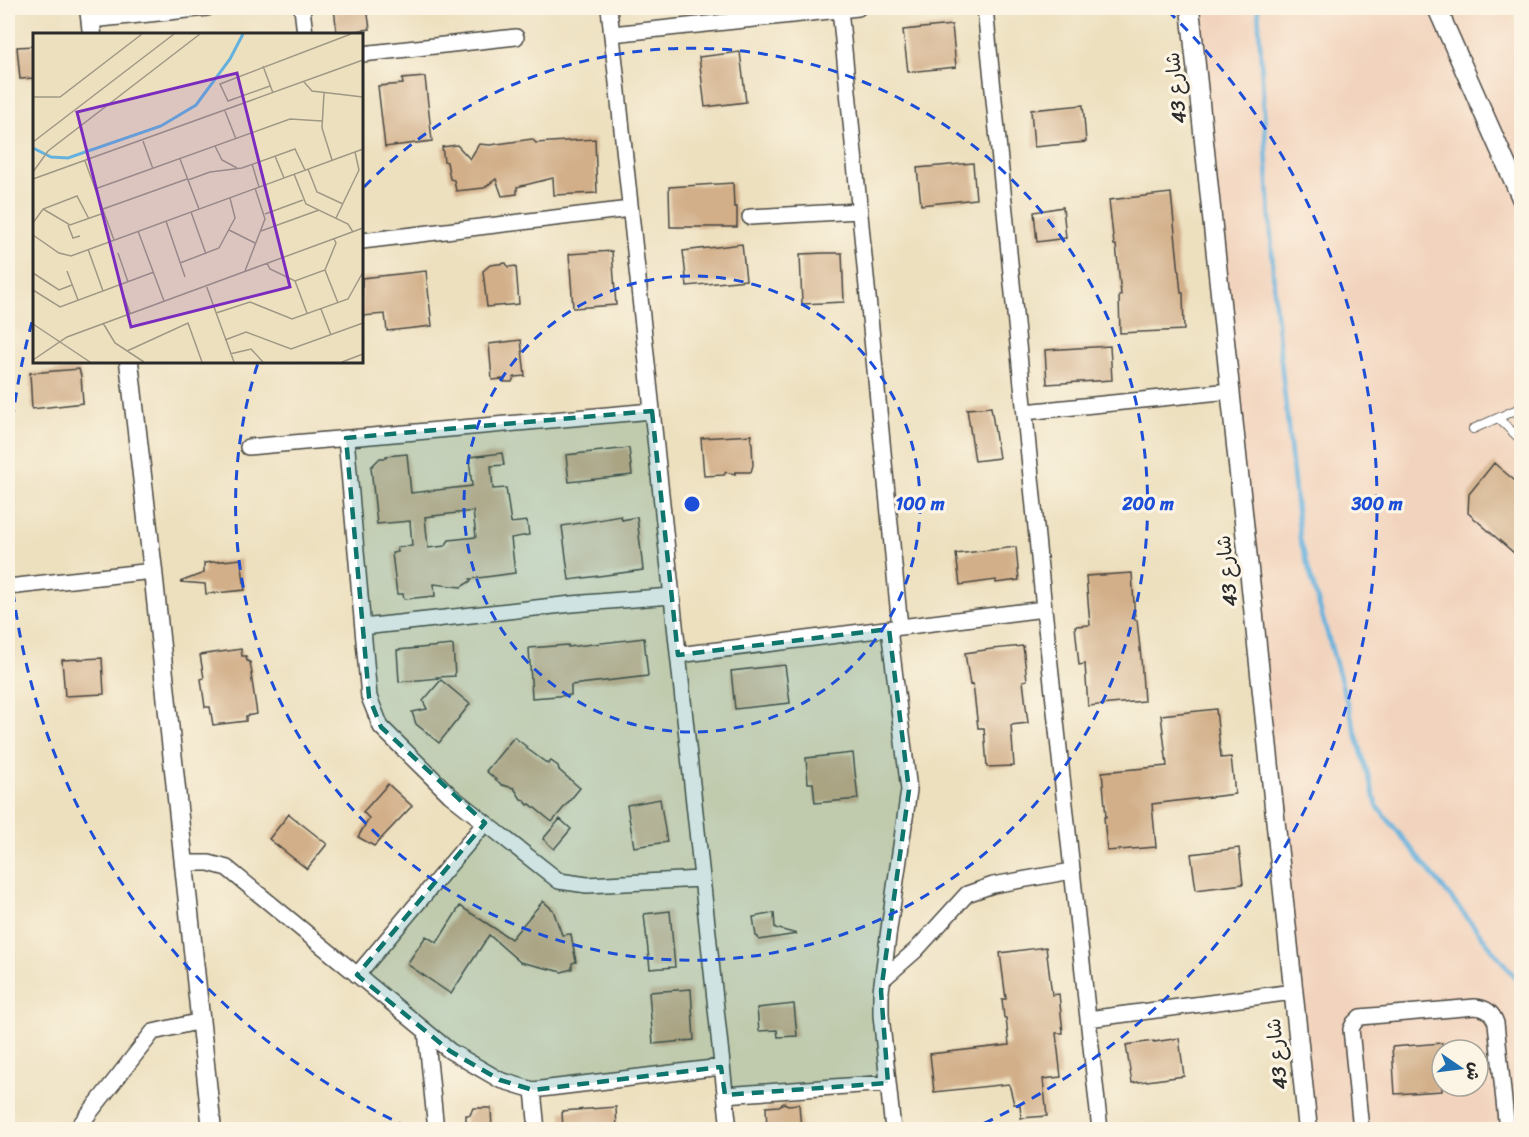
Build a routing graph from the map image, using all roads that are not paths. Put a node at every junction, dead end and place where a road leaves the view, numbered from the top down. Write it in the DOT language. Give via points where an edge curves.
graph roads {
  1 [pos="207,8"];
  2 [pos="302,8"];
  3 [pos="609,8"];
  4 [pos="858,8"];
  5 [pos="985,8"];
  6 [pos="1190,8"];
  7 [pos="1437,8"];
  8 [pos="840,9"];
  9 [pos="810,10"];
  10 [pos="91,21"];
  11 [pos="305,33"];
  12 [pos="612,34"];
  13 [pos="516,37"];
  14 [pos="363,54"];
  15 [pos="1521,200"];
  16 [pos="630,209"];
  17 [pos="860,211"];
  18 [pos="750,217"];
  19 [pos="363,241"];
  20 [pos="129,363"];
  21 [pos="1230,391"];
  22 [pos="1521,407"];
  23 [pos="652,411"];
  24 [pos="1024,412"];
  25 [pos="1498,418"];
  26 [pos="1473,429"];
  27 [pos="346,438"];
  28 [pos="1521,441"];
  29 [pos="248,447"];
  30 [pos="153,571"];
  31 [pos="8,586"];
  32 [pos="671,596"];
  33 [pos="1044,609"];
  34 [pos="363,627"];
  35 [pos="894,628"];
  36 [pos="678,655"];
  37 [pos="485,823"];
  38 [pos="184,863"];
  39 [pos="1072,871"];
  40 [pos="701,879"];
  41 [pos="357,975"];
  42 [pos="883,979"];
  43 [pos="1293,992"];
  44 [pos="1088,1019"];
  45 [pos="201,1021"];
  46 [pos="426,1031"];
  47 [pos="721,1067"];
  48 [pos="888,1083"];
  49 [pos="533,1090"];
  50 [pos="725,1095"];
  51 [pos="76,1130"];
  52 [pos="212,1130"];
  53 [pos="436,1130"];
  54 [pos="537,1130"];
  55 [pos="729,1130"];
  56 [pos="893,1130"];
  57 [pos="1100,1130"];
  58 [pos="1308,1130"];
  59 [pos="1361,1130"];
  60 [pos="1507,1130"];
  1 -- 10 [label="street"];
  2 -- 11 [label="street"];
  3 -- 12 [label="street"];
  4 -- 8 [label="street"];
  5 -- 24 [label="street"];
  6 -- 21 [label="street, شارع 43"];
  7 -- 15 [label="street"];
  8 -- 9 [label="street"];
  8 -- 17 [label="street"];
  9 -- 12 [label="street"];
  12 -- 16 [label="street"];
  13 -- 14 [label="street"];
  16 -- 19 [label="street"];
  16 -- 23 [label="street"];
  17 -- 18 [label="street"];
  17 -- 35 [label="street"];
  20 -- 30 [label="street"];
  21 -- 24 [label="street"];
  21 -- 43 [label="street, شارع 43"];
  22 -- 25 [label="lane"];
  23 -- 27 [label="street"];
  23 -- 32 [label="street"];
  24 -- 33 [label="street"];
  25 -- 26 [label="lane"];
  25 -- 28 [label="lane"];
  27 -- 29 [label="street"];
  27 -- 34 [label="street"];
  30 -- 31 [label="street"];
  30 -- 38 [label="street"];
  32 -- 34 [label="street"];
  32 -- 36 [label="street"];
  33 -- 35 [label="street"];
  33 -- 39 [label="street"];
  34 -- 37 [label="street" via="369,697 381,727 450,795"];
  35 -- 36 [label="street"];
  35 -- 42 [label="street" via="909,790"];
  36 -- 40 [label="street"];
  37 -- 40 [label="street" via="559,881 587,885"];
  37 -- 41 [label="street"];
  38 -- 41 [label="street" via="226,868"];
  38 -- 45 [label="street"];
  39 -- 42 [label="street" via="993,885 967,894 922,945"];
  39 -- 44 [label="street"];
  40 -- 47 [label="street"];
  41 -- 46 [label="street"];
  42 -- 48 [label="street" via="881,1016"];
  43 -- 44 [label="street"];
  43 -- 58 [label="street, شارع 43"];
  44 -- 57 [label="street"];
  45 -- 51 [label="street" via="153,1032"];
  45 -- 52 [label="street"];
  46 -- 49 [label="street" via="450,1051 500,1080"];
  46 -- 53 [label="street"];
  47 -- 49 [label="street"];
  47 -- 50 [label="street"];
  48 -- 50 [label="street"];
  48 -- 56 [label="street"];
  49 -- 54 [label="street"];
  50 -- 55 [label="street"];
  59 -- 60 [label="street" via="1351,1029 1354,1023 1360,1017 1475,1007 1488,1011 1496,1023"];
}
